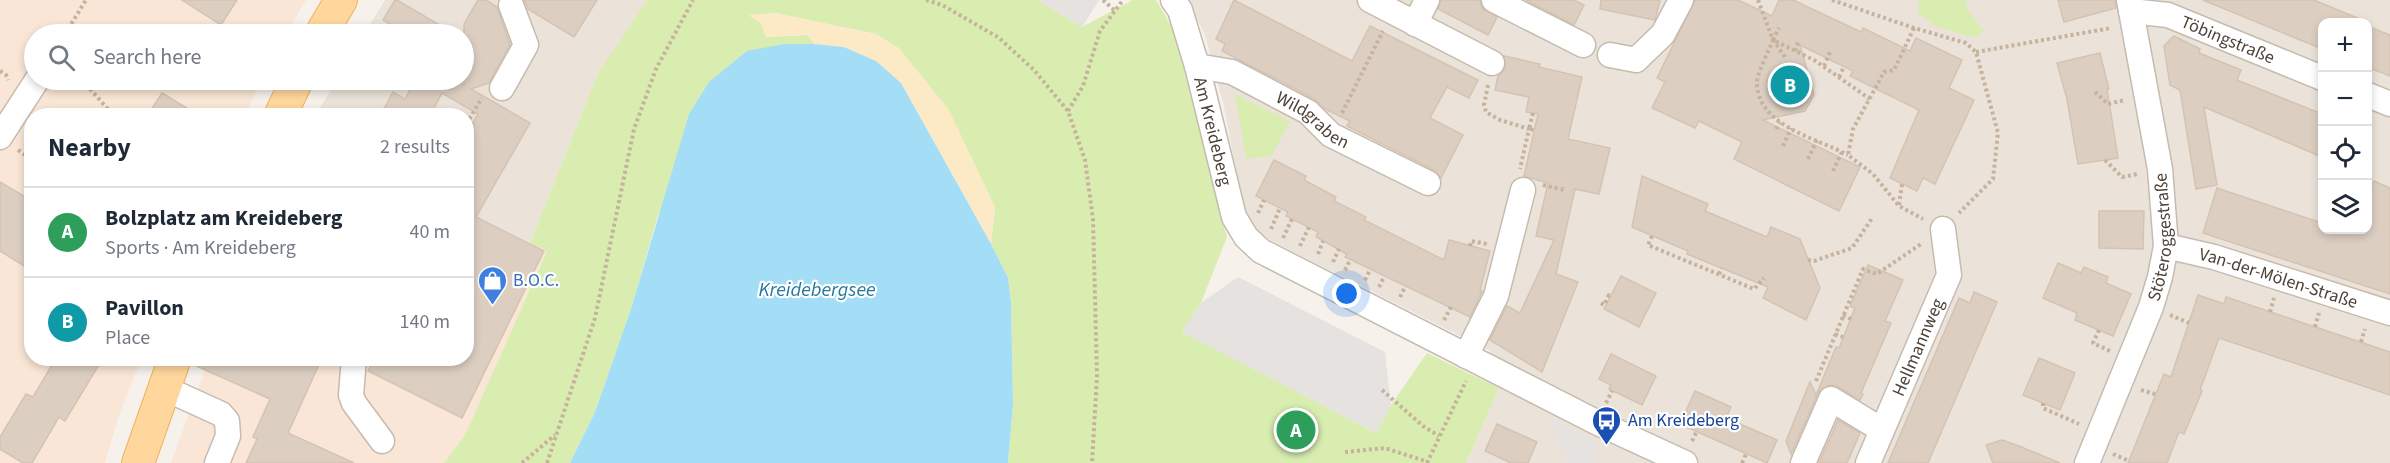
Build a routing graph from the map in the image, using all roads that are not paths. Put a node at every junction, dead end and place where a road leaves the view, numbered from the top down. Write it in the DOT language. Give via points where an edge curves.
graph roads {
  1 [pos="341,0"];
  2 [pos="1370,0"];
  3 [pos="1427,0"];
  4 [pos="1494,0"];
  5 [pos="1681,0"];
  6 [pos="509,2"];
  7 [pos="1182,3"];
  8 [pos="2132,12"];
  9 [pos="327,24"];
  10 [pos="1415,24"];
  11 [pos="1583,45"];
  12 [pos="1610,55"];
  13 [pos="1492,63"];
  14 [pos="1197,66"];
  15 [pos="2318,76"];
  16 [pos="502,88"];
  17 [pos="31,90"];
  18 [pos="292,90"];
  19 [pos="2372,97"];
  20 [pos="2390,104"];
  21 [pos="284,108"];
  22 [pos="0,137"];
  23 [pos="1525,182"];
  24 [pos="1428,183"];
  25 [pos="1943,229"];
  26 [pos="2166,246"];
  27 [pos="2390,313"];
  28 [pos="1470,358"];
  29 [pos="172,366"];
  30 [pos="353,366"];
  31 [pos="164,388"];
  32 [pos="1882,430"];
  33 [pos="382,441"];
  34 [pos="138,463"];
  35 [pos="217,463"];
  36 [pos="1685,463"];
  37 [pos="1803,463"];
  38 [pos="1868,463"];
  39 [pos="2087,463"];
  1 -- 9 [label="main road"];
  2 -- 10 [label="street"];
  3 -- 10 [label="street"];
  4 -- 11 [label="street"];
  5 -- 12 [label="street" via="1663,34 1636,60"];
  6 -- 16 [label="street" via="526,45"];
  7 -- 14 [label="street, Am Kreideberg"];
  8 -- 15 [label="street, Töbingstraße" via="2168,15"];
  8 -- 26 [label="street, Stöteroggestraße" via="2160,169"];
  10 -- 13 [label="street"];
  14 -- 24 [label="street, Wildgraben" via="1232,72 1308,112 1332,135"];
  14 -- 28 [label="street, Am Kreideberg" via="1234,217 1246,237 1273,259"];
  17 -- 22 [label="street"];
  18 -- 21 [label="main road"];
  19 -- 20 [label="street"];
  23 -- 28 [label="street" via="1496,296"];
  25 -- 32 [label="street, Hellmannweg" via="1949,275"];
  26 -- 27 [label="street, Van-der-Mölen-Straße" via="2214,257"];
  26 -- 39 [label="street, Stöteroggestraße" via="2151,307"];
  28 -- 36 [label="street, Am Kreideberg"];
  29 -- 31 [label="main road"];
  30 -- 33 [label="street" via="354,403"];
  31 -- 34 [label="main road"];
  31 -- 35 [label="street" via="221,414 227,421 228,436"];
  32 -- 37 [label="street" via="1831,399"];
  32 -- 38 [label="street, Hellmannweg"];
}
